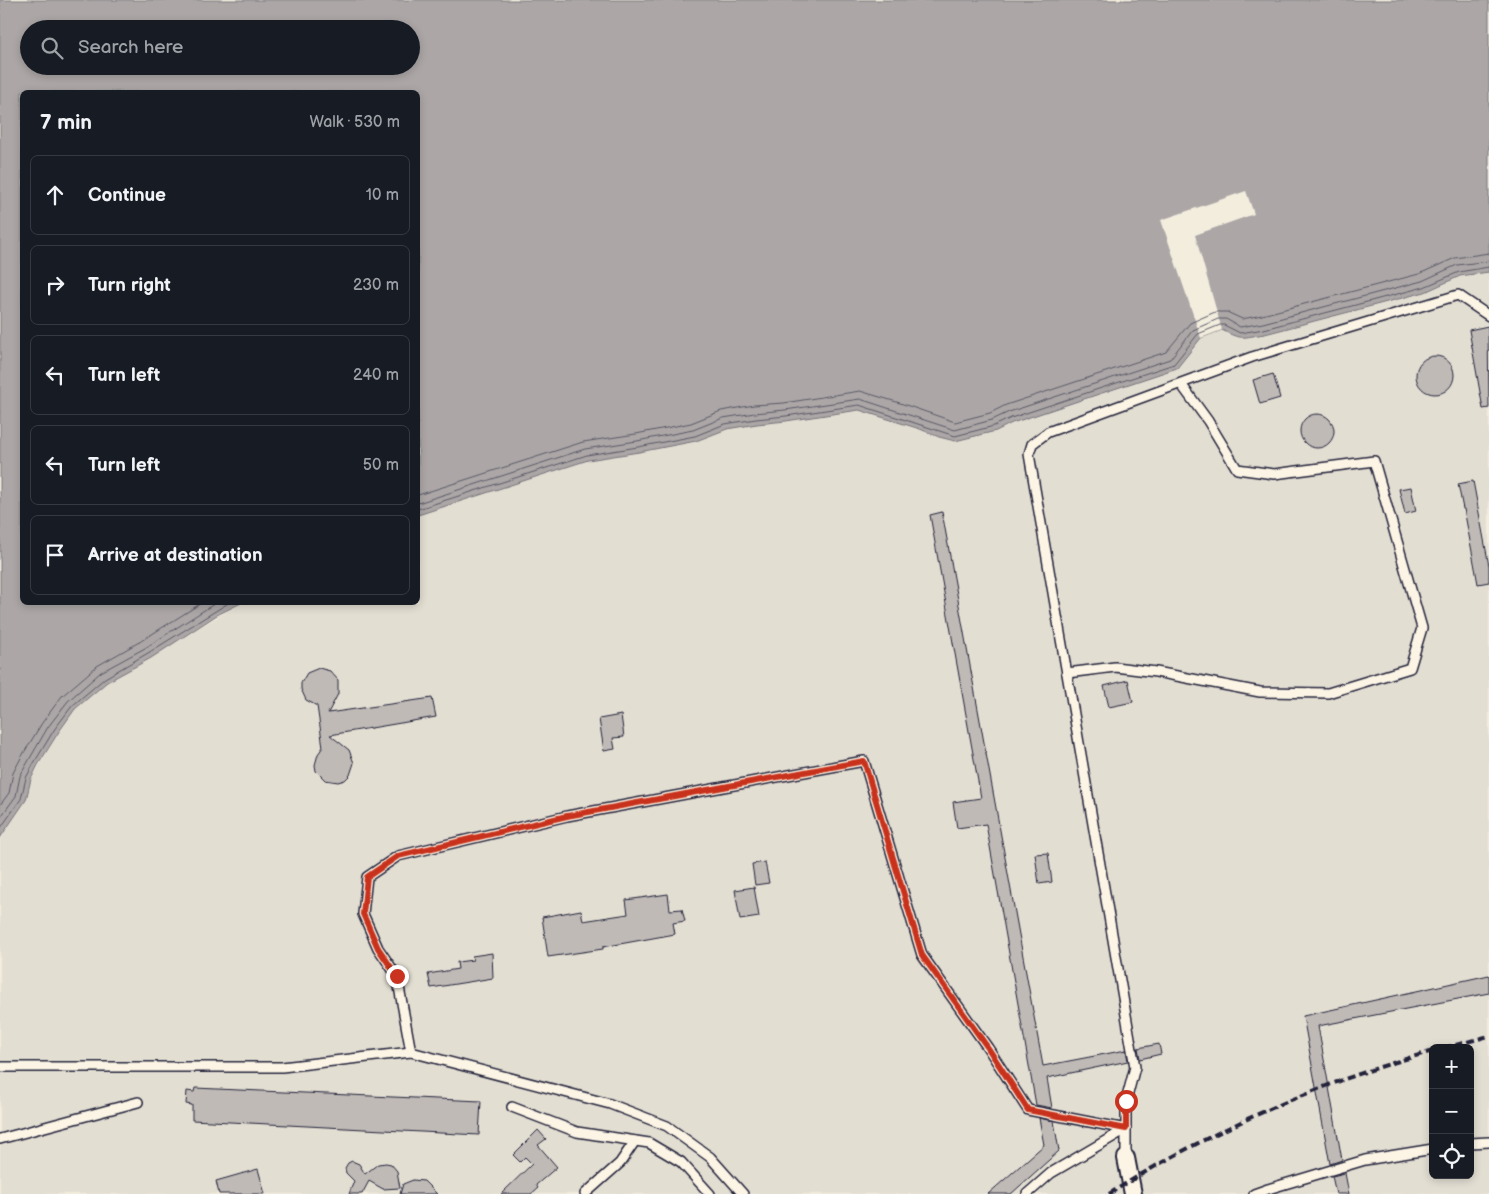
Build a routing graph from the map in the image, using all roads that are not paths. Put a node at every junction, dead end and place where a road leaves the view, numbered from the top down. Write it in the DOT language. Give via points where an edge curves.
graph roads {
  1 [pos="1489,316"];
  2 [pos="1181,384"];
  3 [pos="1068,673"];
  4 [pos="411,1052"];
  5 [pos="0,1067"];
  6 [pos="138,1102"];
  7 [pos="512,1107"];
  8 [pos="1126,1129"];
  9 [pos="0,1139"];
  10 [pos="634,1141"];
  11 [pos="1489,1142"];
  12 [pos="1474,1143"];
  13 [pos="1429,1150"];
  14 [pos="1126,1158"];
  15 [pos="585,1194"];
  16 [pos="710,1194"];
  17 [pos="743,1194"];
  18 [pos="1028,1194"];
  19 [pos="1133,1194"];
  20 [pos="1254,1194"];
  1 -- 2 [label="lane" via="1458,294 1252,357"];
  2 -- 3 [label="lane" via="1048,432 1032,444 1029,454"];
  2 -- 3 [label="lane" via="1237,469 1274,474 1374,461 1422,628 1410,668 1328,693 1260,692 1156,672 1115,668"];
  3 -- 8 [label="lane" via="1135,1067 1126,1101"];
  4 -- 5 [label="lane" via="282,1067"];
  4 -- 8 [label="lane" via="397,976 378,948 363,914 367,877 398,856 567,816 864,761 922,955 1028,1110"];
  4 -- 17 [label="lane" via="610,1104 667,1126 710,1157"];
  6 -- 9 [label="lane"];
  7 -- 10 [label="lane" via="577,1132"];
  8 -- 14 [label="lane"];
  8 -- 18 [label="lane" via="1051,1173"];
  10 -- 15 [label="lane" via="620,1163"];
  10 -- 16 [label="lane" via="649,1143 681,1162"];
  11 -- 12 [label="lane"];
  13 -- 20 [label="lane" via="1365,1160"];
  14 -- 19 [label="street"];
}
